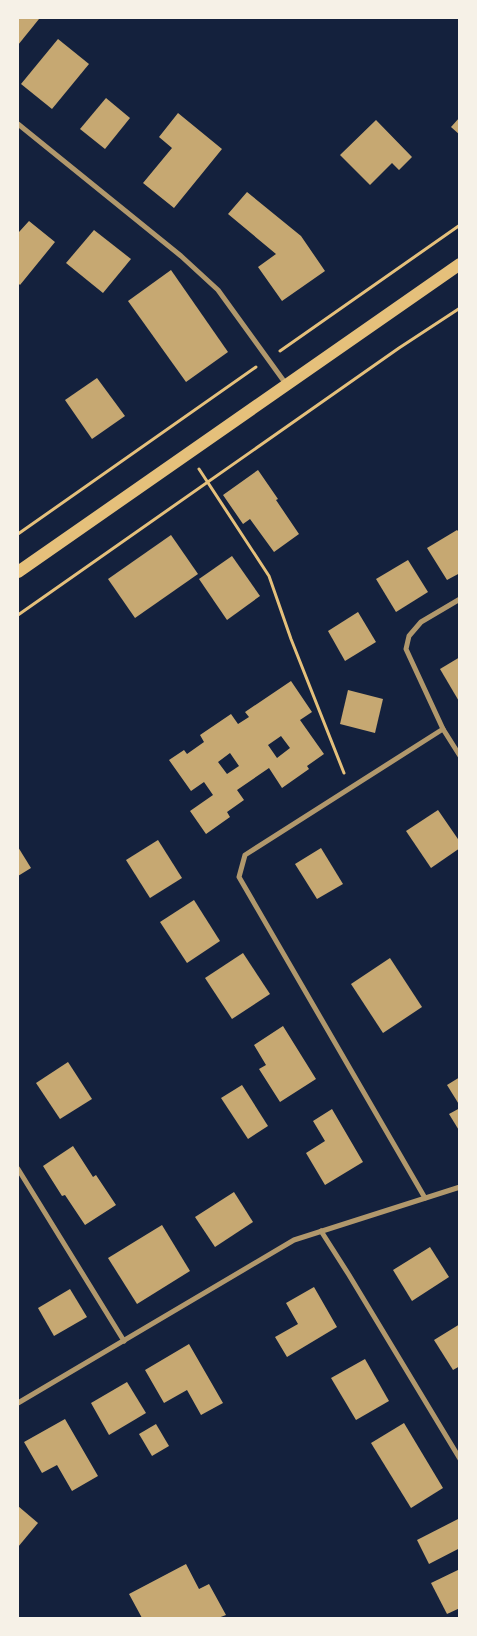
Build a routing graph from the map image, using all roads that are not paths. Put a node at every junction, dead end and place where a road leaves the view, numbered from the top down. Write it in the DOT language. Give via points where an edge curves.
graph roads {
  1 [pos="18,124"];
  2 [pos="460,264"];
  3 [pos="287,384"];
  4 [pos="18,572"];
  5 [pos="460,599"];
  6 [pos="443,729"];
  7 [pos="460,756"];
  8 [pos="18,1169"];
  9 [pos="460,1188"];
  10 [pos="425,1198"];
  11 [pos="321,1231"];
  12 [pos="124,1340"];
  13 [pos="18,1403"];
  14 [pos="460,1459"];
  1 -- 3 [label="street" via="181,256 218,290"];
  2 -- 3 [label="main road"];
  3 -- 4 [label="main road"];
  5 -- 6 [label="street" via="421,622 409,636 406,649"];
  6 -- 7 [label="street"];
  6 -- 10 [label="street" via="245,855 239,877"];
  8 -- 12 [label="street"];
  9 -- 10 [label="street"];
  10 -- 11 [label="street"];
  11 -- 12 [label="street" via="294,1240"];
  11 -- 14 [label="street"];
  12 -- 13 [label="street"];
}
